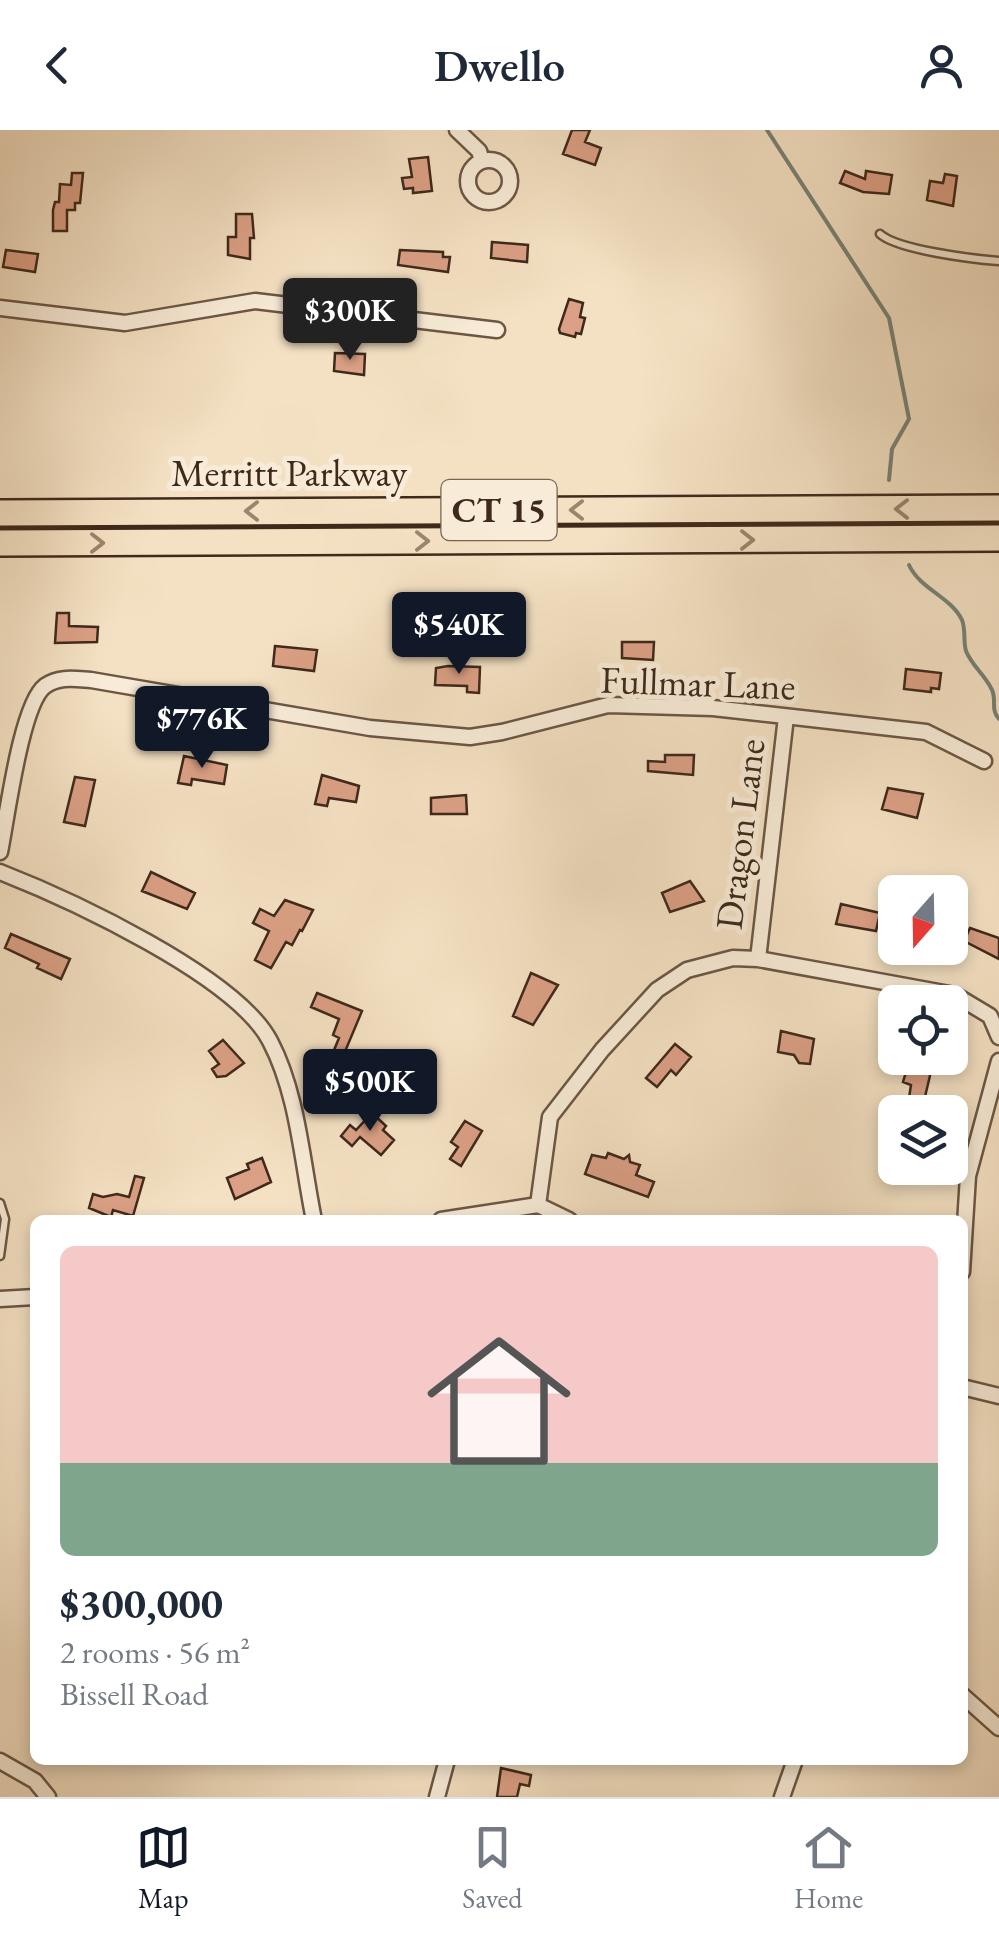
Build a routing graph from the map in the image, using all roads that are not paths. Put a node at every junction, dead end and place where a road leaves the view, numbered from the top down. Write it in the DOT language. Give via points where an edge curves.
graph roads {
  1 [pos="457,130"];
  2 [pos="482,162"];
  3 [pos="880,234"];
  4 [pos="999,261"];
  5 [pos="0,308"];
  6 [pos="497,330"];
  7 [pos="999,508"];
  8 [pos="0,513"];
  9 [pos="999,538"];
  10 [pos="0,543"];
  11 [pos="786,717"];
  12 [pos="984,761"];
  13 [pos="0,852"];
  14 [pos="0,872"];
  15 [pos="758,958"];
  16 [pos="999,1038"];
  17 [pos="999,1061"];
  18 [pos="0,1203"];
  19 [pos="538,1205"];
  20 [pos="313,1215"];
  21 [pos="473,1215"];
  22 [pos="559,1215"];
  23 [pos="966,1215"];
  24 [pos="2,1241"];
  25 [pos="0,1256"];
  26 [pos="30,1297"];
  27 [pos="0,1300"];
  28 [pos="968,1388"];
  29 [pos="999,1396"];
  30 [pos="968,1700"];
  31 [pos="999,1728"];
  32 [pos="0,1761"];
  33 [pos="446,1765"];
  34 [pos="793,1765"];
  35 [pos="48,1797"];
  36 [pos="437,1797"];
  37 [pos="782,1797"];
  1 -- 2 [label="street"];
  3 -- 4 [label="lane"];
  5 -- 6 [label="street" via="125,323 255,300"];
  7 -- 8 [label="highway, Merritt Parkway / CT 15, one-way"];
  10 -- 9 [label="highway, Merritt Parkway / CT 15, one-way"];
  11 -- 12 [label="street, Fullmar Lane" via="926,732"];
  11 -- 13 [label="street, Fullmar Lane" via="608,705 470,737 370,728 60,678 42,688 28,712"];
  11 -- 15 [label="street, Dragon Lane"];
  14 -- 20 [label="street" via="66,898 244,1006 270,1040 288,1088"];
  15 -- 16 [label="street" via="955,995 990,1016"];
  15 -- 19 [label="street" via="687,970 658,990 602,1050 550,1117"];
  17 -- 23 [label="street" via="968,1176"];
  18 -- 24 [label="lane"];
  19 -- 21 [label="street"];
  19 -- 22 [label="street"];
  24 -- 25 [label="lane"];
  26 -- 27 [label="street"];
  28 -- 29 [label="street"];
  30 -- 31 [label="street"];
  32 -- 35 [label="street"];
  33 -- 36 [label="street"];
  34 -- 37 [label="street"];
}
